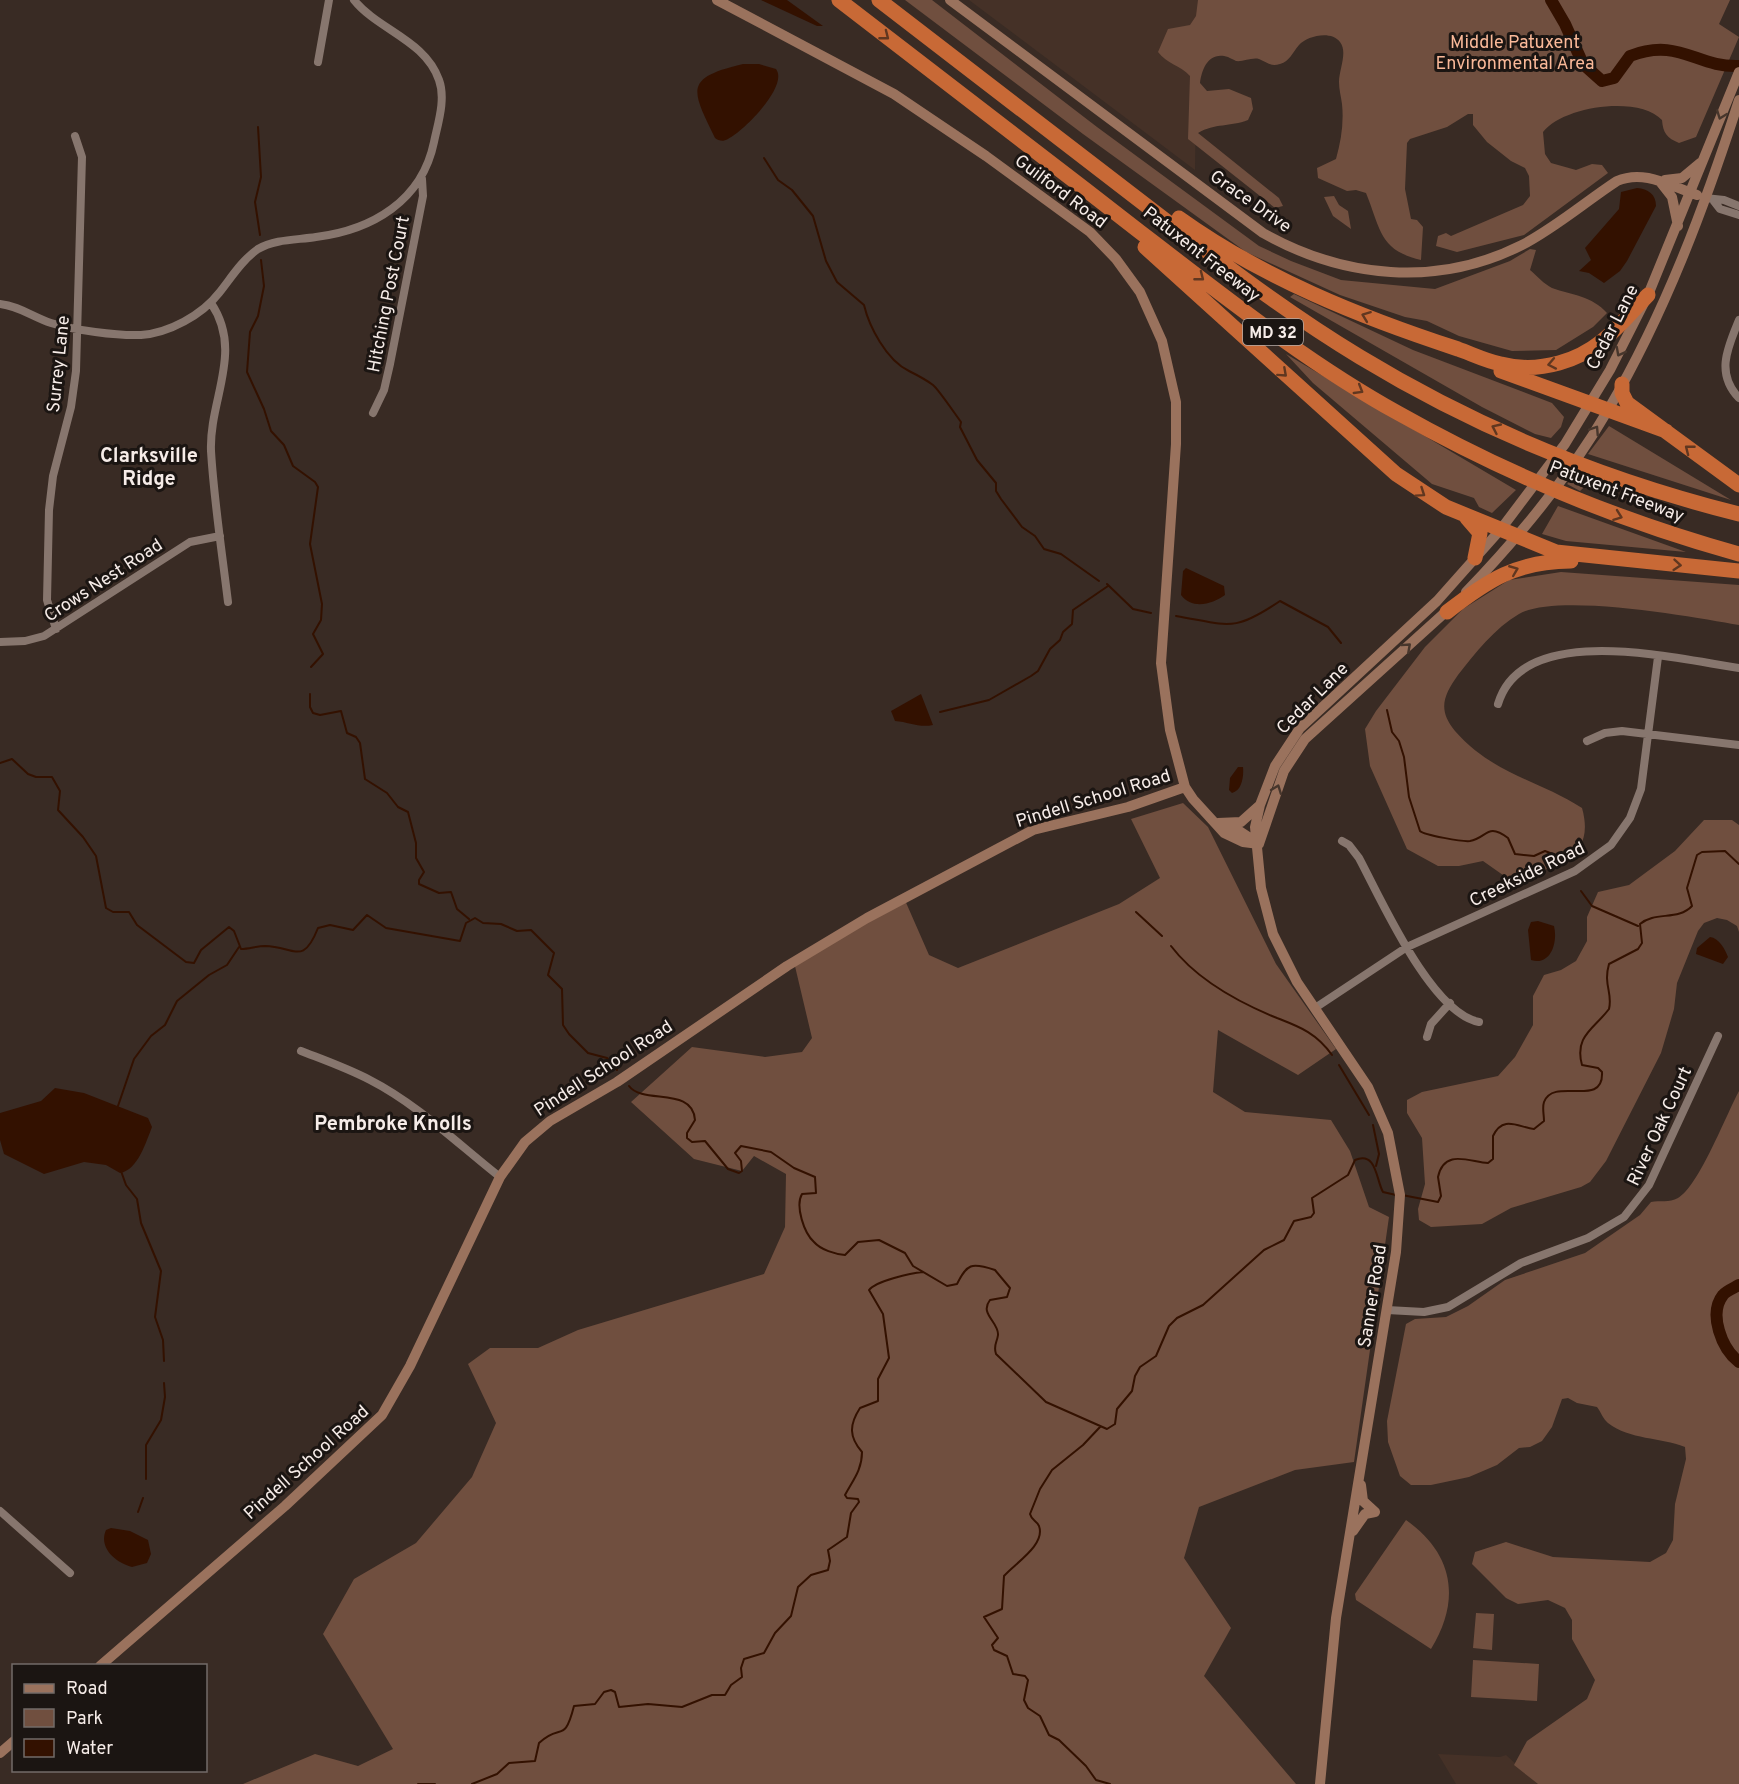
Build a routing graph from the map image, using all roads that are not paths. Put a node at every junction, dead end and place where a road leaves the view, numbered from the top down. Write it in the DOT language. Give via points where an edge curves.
graph roads {
  1 [pos="329,0"];
  2 [pos="354,0"];
  3 [pos="717,0"];
  4 [pos="839,0"];
  5 [pos="879,0"];
  6 [pos="950,0"];
  7 [pos="948,52"];
  8 [pos="318,62"];
  9 [pos="1739,72"];
  10 [pos="1739,100"];
  11 [pos="75,136"];
  12 [pos="1037,152"];
  13 [pos="1705,158"];
  14 [pos="422,179"];
  15 [pos="1656,179"];
  16 [pos="1702,197"];
  17 [pos="1739,206"];
  18 [pos="1739,215"];
  19 [pos="1678,226"];
  20 [pos="1648,295"];
  21 [pos="211,303"];
  22 [pos="0,304"];
  23 [pos="1739,320"];
  24 [pos="78,328"];
  25 [pos="1435,343"];
  26 [pos="1622,384"];
  27 [pos="1739,398"];
  28 [pos="1590,403"];
  29 [pos="1609,410"];
  30 [pos="373,412"];
  31 [pos="1666,431"];
  32 [pos="1739,485"];
  33 [pos="1463,514"];
  34 [pos="1739,514"];
  35 [pos="1501,529"];
  36 [pos="220,536"];
  37 [pos="1517,537"];
  38 [pos="1739,554"];
  39 [pos="1475,558"];
  40 [pos="1648,562"];
  41 [pos="1739,571"];
  42 [pos="228,602"];
  43 [pos="1447,612"];
  44 [pos="56,629"];
  45 [pos="0,642"];
  46 [pos="1659,657"];
  47 [pos="1739,668"];
  48 [pos="1498,704"];
  49 [pos="1649,734"];
  50 [pos="1587,741"];
  51 [pos="1739,745"];
  52 [pos="1185,788"];
  53 [pos="1260,805"];
  54 [pos="1222,823"];
  55 [pos="1342,841"];
  56 [pos="1259,844"];
  57 [pos="1407,947"];
  58 [pos="1450,1003"];
  59 [pos="1315,1008"];
  60 [pos="1479,1022"];
  61 [pos="1718,1036"];
  62 [pos="1427,1037"];
  63 [pos="301,1051"];
  64 [pos="500,1178"];
  65 [pos="1387,1310"];
  66 [pos="1360,1472"];
  67 [pos="0,1511"];
  68 [pos="1349,1539"];
  69 [pos="70,1573"];
  70 [pos="101,1664"];
  71 [pos="12,1743"];
  72 [pos="0,1753"];
  73 [pos="1320,1784"];
  1 -- 8 [label="street"];
  2 -- 14 [label="street" via="418,50 439,80 439,121"];
  3 -- 52 [label="main road, Guilford Road" via="894,93 969,143 1090,232 1140,292 1162,341 1176,402 1161,663 1170,730"];
  4 -- 12 [label="highway, Patuxent Freeway / MD 32, one-way"];
  5 -- 7 [label="highway, Patuxent Freeway / MD 32"];
  6 -- 15 [label="main road, Grace Drive" via="1263,233 1296,251 1344,267 1415,273 1479,262 1540,235 1617,181 1635,176"];
  25 -- 7 [label="highway, one-way" via="1311,293 1222,246"];
  34 -- 7 [label="highway, Patuxent Freeway / MD 32, one-way" via="1549,452 1410,386 1313,328 1248,282"];
  9 -- 13 [label="main road, Cedar Lane, one-way"];
  10 -- 16 [label="main road, Cedar Lane"];
  11 -- 24 [label="street, Surrey Lane" via="82,157"];
  12 -- 33 [label="highway, one-way" via="1396,474 1427,497"];
  12 -- 38 [label="highway, Patuxent Freeway / MD 32, one-way" via="1252,318 1346,382 1443,438 1564,494 1646,526"];
  13 -- 15 [label="main road" via="1683,178"];
  13 -- 16 [label="main road, Cedar Lane"];
  14 -- 21 [label="street" via="401,201 368,224 343,233 260,248"];
  14 -- 30 [label="street, Hitching Post Court" via="423,196 390,364 384,390"];
  15 -- 16 [label="main road, Grace Drive"];
  15 -- 19 [label="main road" via="1672,197"];
  16 -- 17 [label="street"];
  16 -- 18 [label="street"];
  16 -- 19 [label="main road, Cedar Lane"];
  16 -- 26 [label="main road, Cedar Lane" via="1670,286"];
  16 -- 29 [label="main road" via="1610,395"];
  19 -- 20 [label="main road, Cedar Lane"];
  20 -- 25 [label="highway, one-way" via="1610,338 1559,363 1529,367 1502,364"];
  20 -- 28 [label="main road, Cedar Lane, one-way"];
  21 -- 24 [label="street" via="177,324 152,333"];
  21 -- 36 [label="street" via="222,323 225,352 211,448"];
  22 -- 24 [label="street" via="57,325"];
  23 -- 27 [label="street" via="1724,359"];
  24 -- 44 [label="street, Surrey Lane" via="74,390 49,502 47,600"];
  25 -- 28 [label="highway"];
  26 -- 29 [label="main road, Cedar Lane"];
  26 -- 31 [label="highway" via="1625,401"];
  28 -- 29 [label="highway"];
  28 -- 35 [label="main road, Cedar Lane" via="1534,488"];
  29 -- 31 [label="highway"];
  37 -- 29 [label="main road, Cedar Lane, one-way"];
  32 -- 31 [label="highway, one-way"];
  33 -- 35 [label="highway"];
  33 -- 39 [label="highway" via="1480,533"];
  35 -- 37 [label="highway"];
  35 -- 39 [label="main road, Cedar Lane"];
  36 -- 42 [label="street"];
  36 -- 44 [label="street, Crows Nest Road" via="190,542"];
  37 -- 40 [label="highway" via="1572,555"];
  37 -- 43 [label="main road, Cedar Lane"];
  39 -- 53 [label="main road, Cedar Lane" via="1437,601 1300,728 1275,766"];
  40 -- 41 [label="highway, one-way"];
  43 -- 40 [label="highway, one-way" via="1482,585 1530,564"];
  56 -- 43 [label="main road, Cedar Lane, one-way" via="1280,780 1305,739"];
  44 -- 45 [label="street, Crows Nest Road" via="36,639"];
  46 -- 47 [label="street"];
  46 -- 48 [label="street" via="1584,650 1556,655 1511,680"];
  46 -- 49 [label="street, Creekside Road"];
  49 -- 50 [label="street" via="1622,731"];
  49 -- 51 [label="street"];
  49 -- 57 [label="street, Creekside Road" via="1637,802 1621,833 1600,855 1575,871"];
  52 -- 54 [label="main road, Guilford Road" via="1203,812"];
  52 -- 64 [label="main road, Pindell School Road" via="1128,807 1033,830 867,918 787,966 617,1082 550,1121 525,1142"];
  53 -- 54 [label="main road" via="1241,822"];
  53 -- 56 [label="main road, Cedar Lane" via="1256,827"];
  54 -- 56 [label="main road, Guilford Road" via="1224,832 1234,838"];
  55 -- 57 [label="street" via="1359,858"];
  56 -- 59 [label="main road, Sanner Road" via="1261,888 1273,934 1286,964"];
  57 -- 58 [label="street" via="1422,973"];
  57 -- 59 [label="street, Creekside Road"];
  58 -- 60 [label="street"];
  58 -- 62 [label="street" via="1431,1024"];
  59 -- 65 [label="main road, Sanner Road" via="1358,1070 1388,1133 1400,1204"];
  61 -- 65 [label="street, River Oak Court" via="1649,1185 1624,1217 1597,1235 1521,1263 1457,1303 1424,1312"];
  63 -- 64 [label="street" via="337,1064 386,1090"];
  64 -- 70 [label="main road, Pindell School Road" via="410,1366 382,1415 285,1506"];
  65 -- 66 [label="main road, Sanner Road"];
  66 -- 68 [label="main road, Sanner Road"];
  66 -- 68 [label="main road" via="1363,1500 1375,1512 1360,1518"];
  67 -- 69 [label="street"];
  68 -- 73 [label="main road, Sanner Road" via="1334,1636"];
  71 -- 72 [label="main road"];
}
